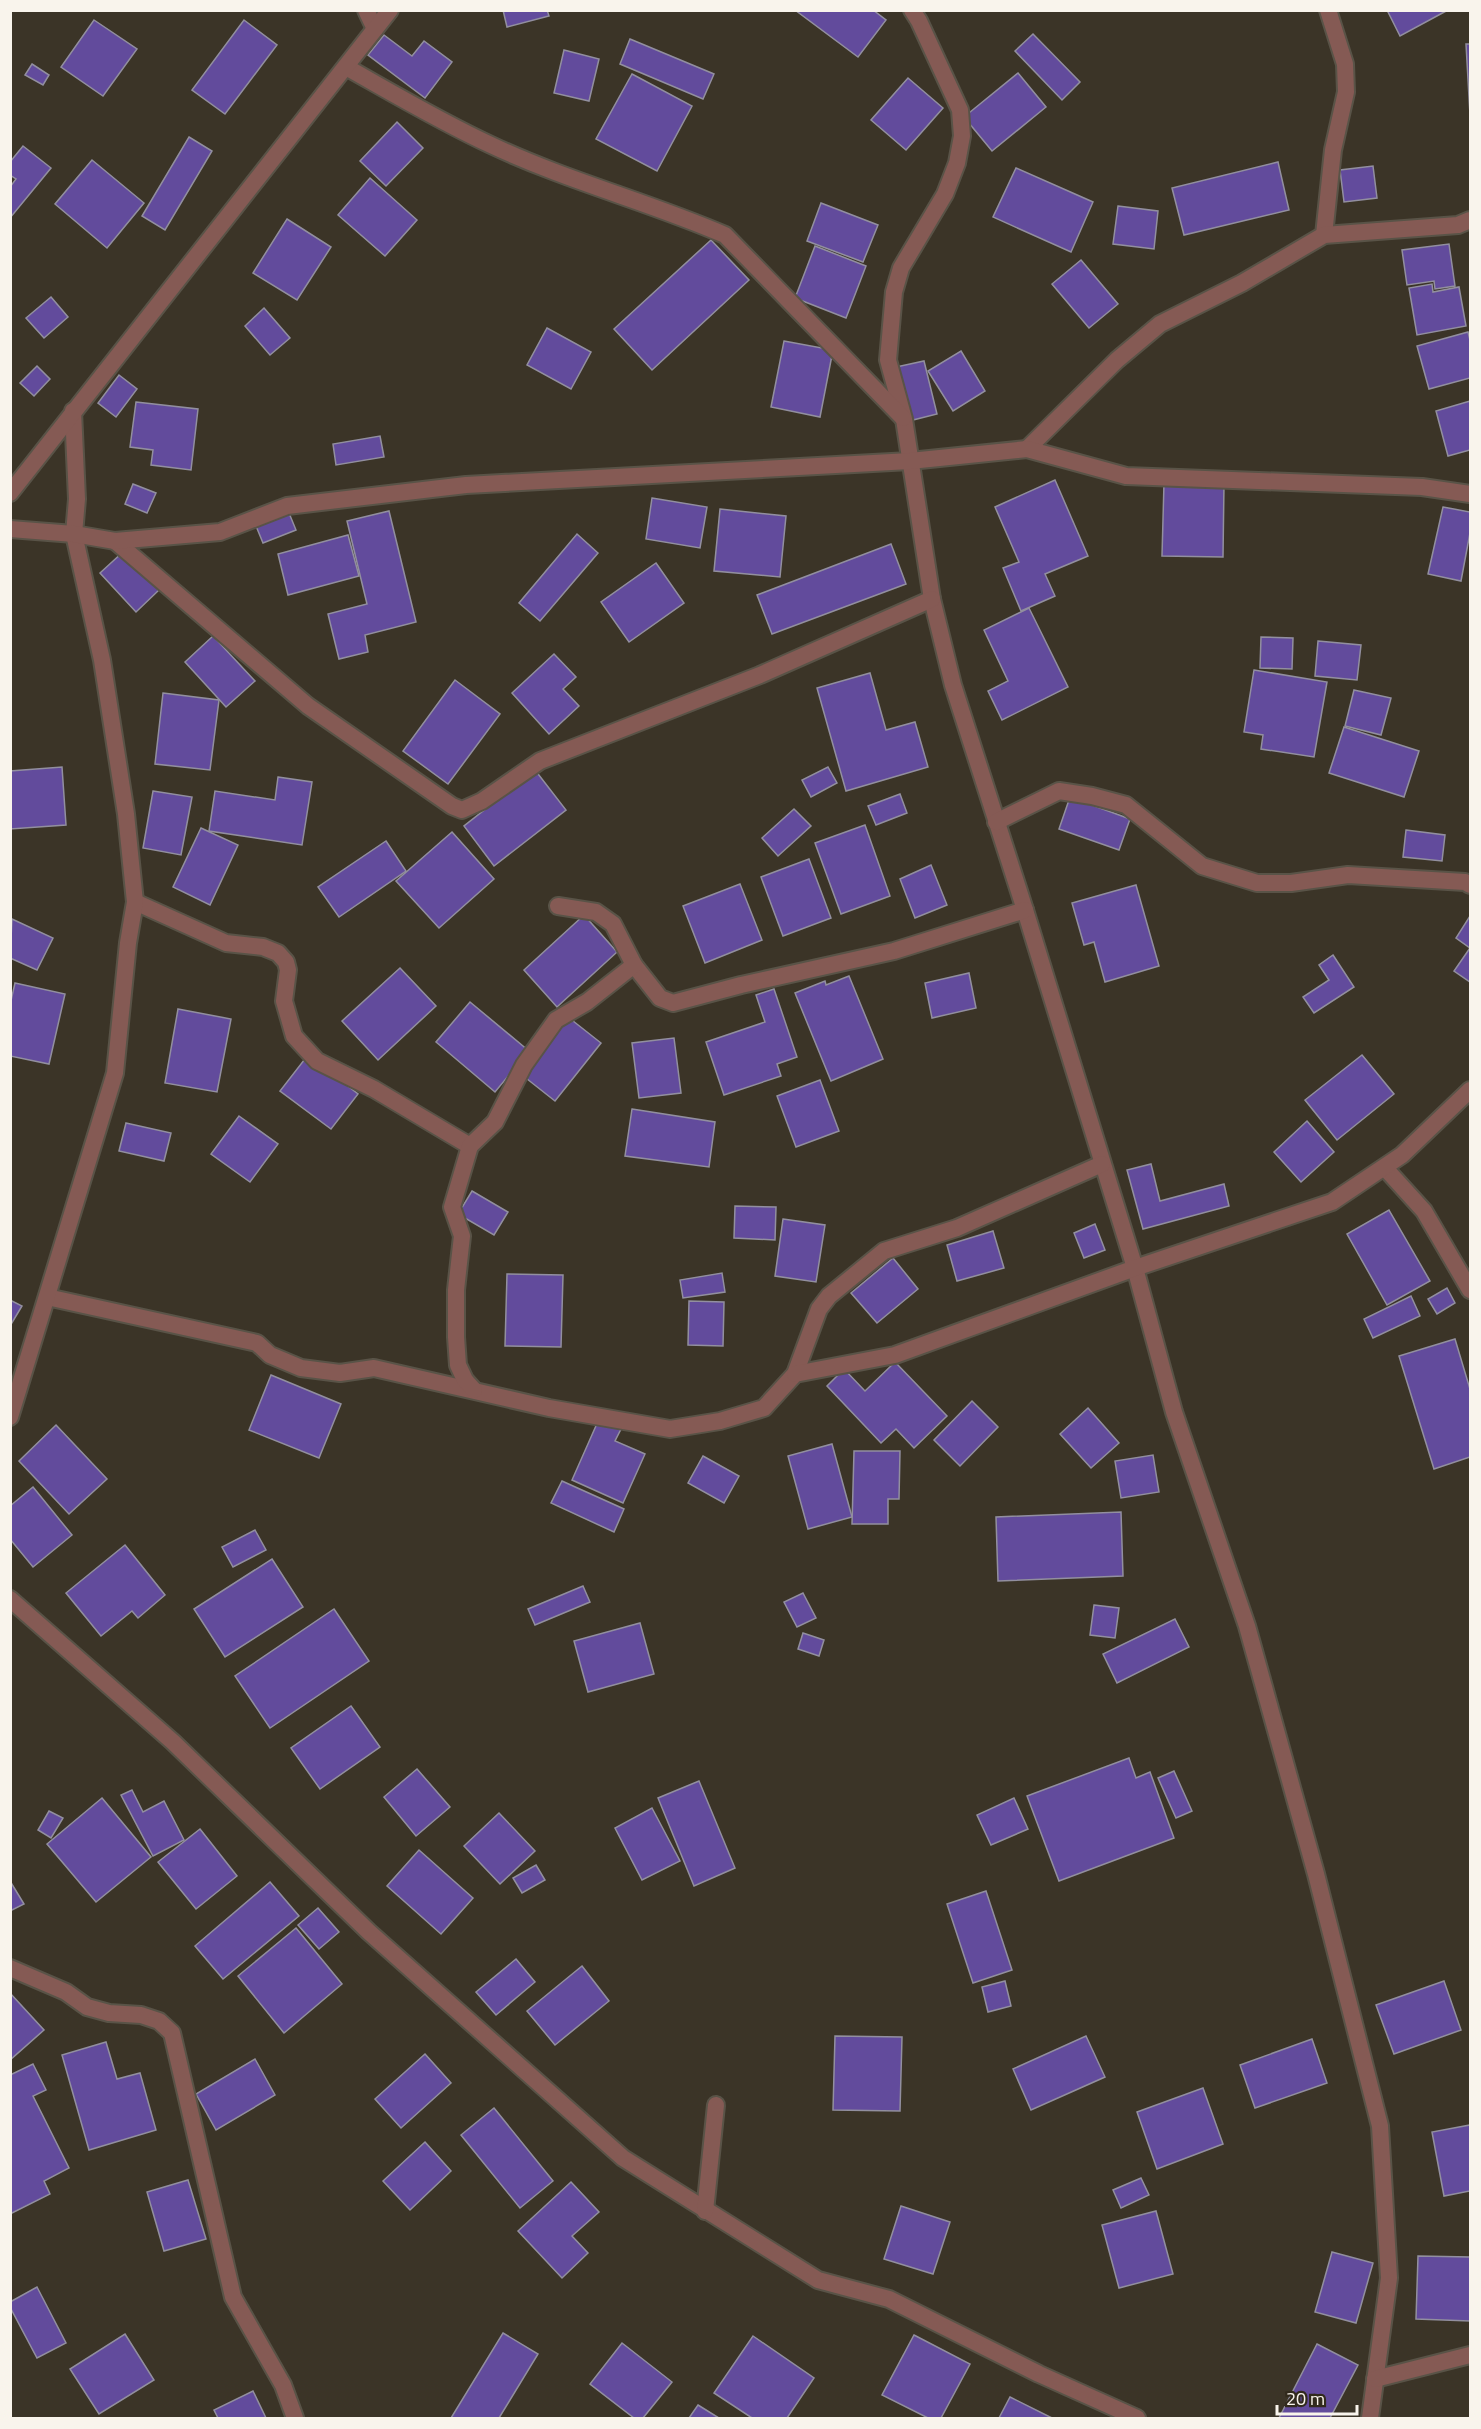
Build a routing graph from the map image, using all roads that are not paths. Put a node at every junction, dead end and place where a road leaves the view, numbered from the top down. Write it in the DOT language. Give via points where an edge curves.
graph roads {
  1 [pos="366,10"];
  2 [pos="390,10"];
  3 [pos="912,10"];
  4 [pos="1328,10"];
  5 [pos="375,29"];
  6 [pos="346,67"];
  7 [pos="1470,220"];
  8 [pos="1324,235"];
  9 [pos="73,411"];
  10 [pos="904,419"];
  11 [pos="1027,449"];
  12 [pos="910,461"];
  13 [pos="10,493"];
  14 [pos="1470,494"];
  15 [pos="10,529"];
  16 [pos="74,534"];
  17 [pos="115,541"];
  18 [pos="932,599"];
  19 [pos="996,822"];
  20 [pos="1470,885"];
  21 [pos="135,902"];
  22 [pos="558,906"];
  23 [pos="1025,910"];
  24 [pos="634,965"];
  25 [pos="1470,1090"];
  26 [pos="470,1146"];
  27 [pos="1102,1164"];
  28 [pos="1384,1168"];
  29 [pos="1135,1269"];
  30 [pos="1470,1290"];
  31 [pos="47,1297"];
  32 [pos="795,1374"];
  33 [pos="474,1390"];
  34 [pos="10,1417"];
  35 [pos="10,1599"];
  36 [pos="10,1968"];
  37 [pos="716,2105"];
  38 [pos="705,2211"];
  39 [pos="1470,2355"];
  40 [pos="1376,2379"];
  41 [pos="295,2418"];
  42 [pos="1137,2418"];
  43 [pos="1370,2418"];
  1 -- 5 [label="street"];
  2 -- 5 [label="street"];
  3 -- 10 [label="street" via="960,110 962,136 945,194 902,268 894,292 888,360"];
  4 -- 8 [label="street" via="1345,63 1346,92 1333,150"];
  5 -- 6 [label="street"];
  6 -- 9 [label="street"];
  6 -- 10 [label="street" via="491,145 725,235"];
  7 -- 8 [label="street" via="1458,225"];
  8 -- 11 [label="street" via="1160,324 1117,360"];
  9 -- 13 [label="street"];
  9 -- 16 [label="street" via="77,500"];
  10 -- 12 [label="street"];
  11 -- 12 [label="street"];
  11 -- 14 [label="street" via="1126,476 1422,487"];
  12 -- 17 [label="street" via="466,485 287,506 220,532"];
  12 -- 18 [label="street"];
  15 -- 16 [label="street"];
  16 -- 17 [label="street"];
  16 -- 21 [label="street" via="102,660"];
  17 -- 18 [label="street" via="308,706 462,810 482,801 540,761 760,675"];
  18 -- 19 [label="street" via="953,685"];
  19 -- 20 [label="street" via="1059,791 1126,805 1202,866 1257,883 1348,875"];
  19 -- 23 [label="street"];
  21 -- 26 [label="street" via="226,943 278,953 288,970 284,1001 294,1036 316,1061 374,1089"];
  21 -- 31 [label="street" via="115,1073"];
  22 -- 24 [label="street" via="596,912 613,924"];
  23 -- 24 [label="street" via="894,951 673,1003 660,998"];
  23 -- 27 [label="street"];
  24 -- 26 [label="street" via="587,1002 556,1020 524,1065 495,1122"];
  25 -- 28 [label="street"];
  26 -- 33 [label="street" via="452,1207 462,1236 456,1290 458,1365"];
  27 -- 29 [label="street"];
  27 -- 32 [label="street" via="957,1228 884,1251 829,1296 819,1309"];
  28 -- 29 [label="street" via="1332,1202"];
  28 -- 30 [label="street" via="1424,1211"];
  29 -- 32 [label="street" via="895,1355"];
  29 -- 40 [label="street" via="1173,1412 1247,1626 1380,2126 1389,2278"];
  31 -- 33 [label="street" via="257,1343 270,1355 301,1368 340,1372 374,1368"];
  31 -- 34 [label="street"];
  32 -- 33 [label="street" via="764,1408 720,1421 670,1429 549,1408"];
  35 -- 38 [label="street" via="173,1742 369,1932 615,2151"];
  36 -- 41 [label="street" via="66,1992 87,2007 159,2020 172,2033 233,2297 283,2385"];
  37 -- 38 [label="street"];
  38 -- 42 [label="street" via="818,2280 889,2299 1038,2374"];
  39 -- 40 [label="street"];
  40 -- 43 [label="street"];
}
